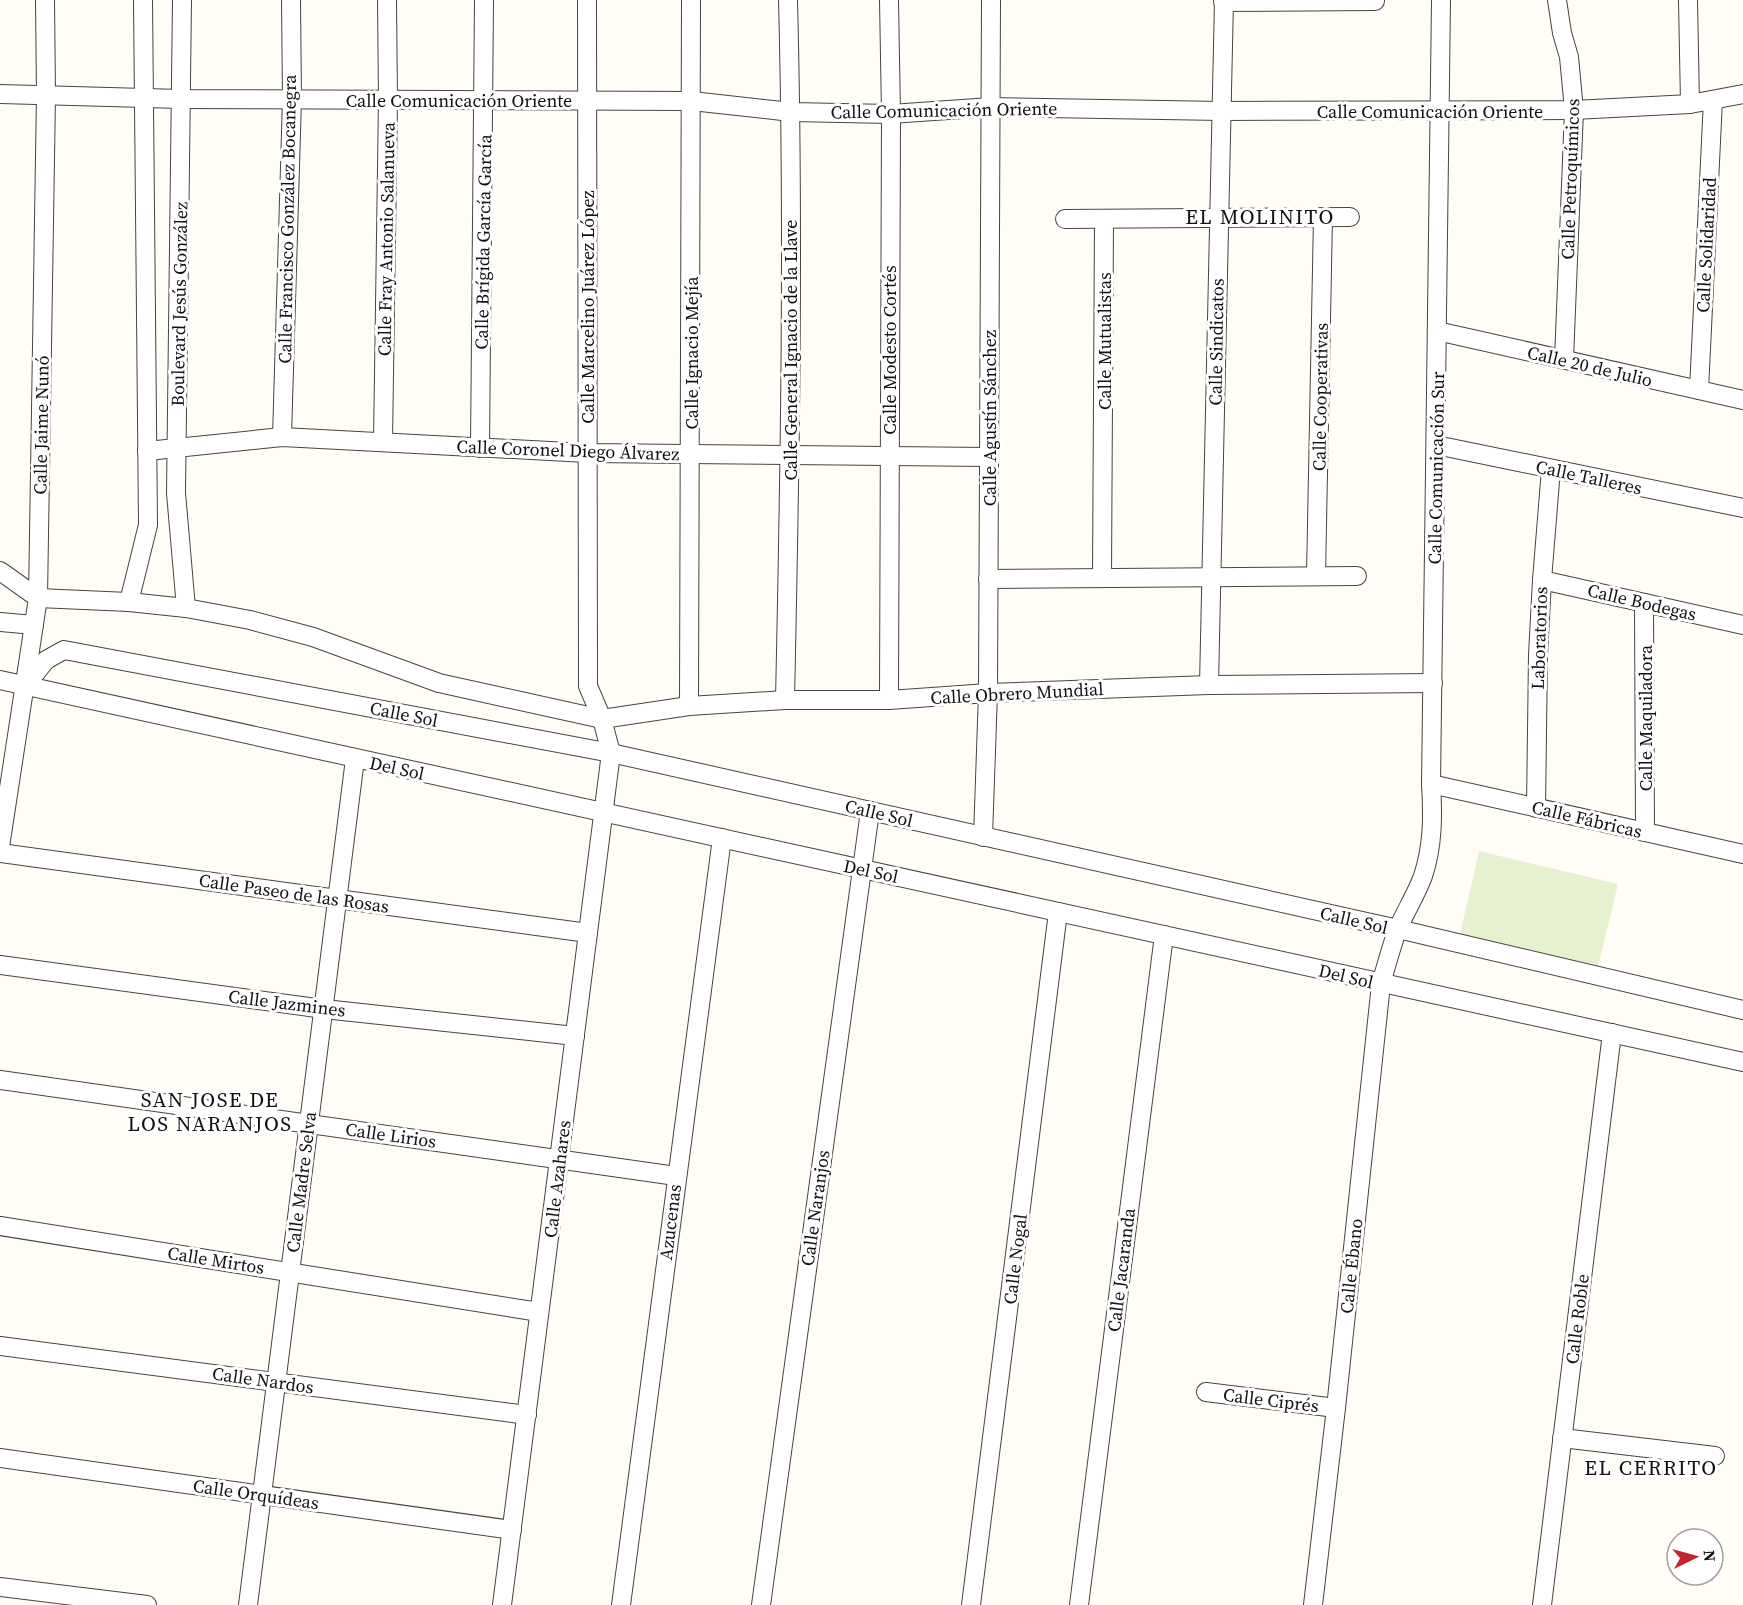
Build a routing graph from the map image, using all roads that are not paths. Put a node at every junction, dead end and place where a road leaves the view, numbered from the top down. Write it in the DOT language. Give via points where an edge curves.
graph roads {
  1 [pos="45,0"];
  2 [pos="143,0"];
  3 [pos="182,0"];
  4 [pos="291,0"];
  5 [pos="387,0"];
  6 [pos="484,0"];
  7 [pos="587,0"];
  8 [pos="691,0"];
  9 [pos="788,0"];
  10 [pos="889,0"];
  11 [pos="992,0"];
  12 [pos="1441,0"];
  13 [pos="1557,0"];
  14 [pos="1688,0"];
  15 [pos="1223,1"];
  16 [pos="1326,1"];
  17 [pos="1375,1"];
  18 [pos="0,94"];
  19 [pos="1743,94"];
  20 [pos="46,95"];
  21 [pos="144,98"];
  22 [pos="181,99"];
  23 [pos="292,99"];
  24 [pos="388,100"];
  25 [pos="485,100"];
  26 [pos="1713,100"];
  27 [pos="588,101"];
  28 [pos="692,101"];
  29 [pos="1690,104"];
  30 [pos="991,107"];
  31 [pos="1574,110"];
  32 [pos="1221,111"];
  33 [pos="1439,111"];
  34 [pos="791,112"];
  35 [pos="891,114"];
  36 [pos="1323,217"];
  37 [pos="1350,217"];
  38 [pos="1219,218"];
  39 [pos="1065,219"];
  40 [pos="1104,219"];
  41 [pos="1437,332"];
  42 [pos="1564,360"];
  43 [pos="1699,390"];
  44 [pos="1743,400"];
  45 [pos="282,437"];
  46 [pos="383,442"];
  47 [pos="1436,445"];
  48 [pos="177,448"];
  49 [pos="480,448"];
  50 [pos="147,451"];
  51 [pos="587,453"];
  52 [pos="691,454"];
  53 [pos="791,455"];
  54 [pos="889,456"];
  55 [pos="989,457"];
  56 [pos="1551,469"];
  57 [pos="176,493"];
  58 [pos="1743,508"];
  59 [pos="148,525"];
  60 [pos="0,571"];
  61 [pos="1316,576"];
  62 [pos="1357,576"];
  63 [pos="1211,577"];
  64 [pos="1102,578"];
  65 [pos="988,579"];
  66 [pos="1542,580"];
  67 [pos="38,598"];
  68 [pos="129,602"];
  69 [pos="1644,603"];
  70 [pos="186,609"];
  71 [pos="0,622"];
  72 [pos="34,624"];
  73 [pos="1743,625"];
  74 [pos="0,680"];
  75 [pos="1433,684"];
  76 [pos="1209,685"];
  77 [pos="25,686"];
  78 [pos="988,693"];
  79 [pos="784,700"];
  80 [pos="889,700"];
  81 [pos="689,706"];
  82 [pos="602,719"];
  83 [pos="611,753"];
  84 [pos="355,759"];
  85 [pos="1431,784"];
  86 [pos="1536,808"];
  87 [pos="870,811"];
  88 [pos="604,813"];
  89 [pos="1645,832"];
  90 [pos="983,837"];
  91 [pos="722,838"];
  92 [pos="0,847"];
  93 [pos="0,853"];
  94 [pos="1743,854"];
  95 [pos="862,869"];
  96 [pos="338,899"];
  97 [pos="1058,912"];
  98 [pos="1398,929"];
  99 [pos="588,933"];
  100 [pos="1164,935"];
  101 [pos="0,964"];
  102 [pos="1380,984"];
  103 [pos="324,1009"];
  104 [pos="1743,1010"];
  105 [pos="1612,1033"];
  106 [pos="575,1036"];
  107 [pos="1743,1062"];
  108 [pos="0,1080"];
  109 [pos="309,1124"];
  110 [pos="559,1160"];
  111 [pos="676,1176"];
  112 [pos="0,1226"];
  113 [pos="290,1272"];
  114 [pos="539,1312"];
  115 [pos="0,1346"];
  116 [pos="276,1382"];
  117 [pos="1206,1392"];
  118 [pos="1336,1408"];
  119 [pos="527,1415"];
  120 [pos="1562,1437"];
  121 [pos="1715,1456"];
  122 [pos="0,1458"];
  123 [pos="262,1495"];
  124 [pos="512,1530"];
  125 [pos="0,1587"];
  126 [pos="147,1605"];
  127 [pos="248,1605"];
  128 [pos="502,1605"];
  129 [pos="621,1605"];
  130 [pos="761,1605"];
  131 [pos="971,1605"];
  132 [pos="1079,1605"];
  133 [pos="1313,1605"];
  134 [pos="1542,1605"];
  1 -- 20 [label="street, Calle Jaime Nunó"];
  2 -- 21 [label="street, Boulevard Jesús González"];
  3 -- 22 [label="street, Boulevard Jesús González"];
  4 -- 23 [label="street, Calle Francisco González Bocanegra"];
  5 -- 24 [label="street, Calle Fray Antonio Salanueva"];
  6 -- 25 [label="street, Calle Brígida García García"];
  7 -- 27 [label="street, Calle Marcelino Juárez López"];
  8 -- 28 [label="street, Calle Ignacio Mejía"];
  9 -- 34 [label="street, Calle General Ignacio de la Llave"];
  10 -- 35 [label="street, Calle Modesto Cortés"];
  11 -- 30 [label="street, Calle Agustín Sánchez"];
  12 -- 33 [label="street, Calle Comunicación Sur"];
  13 -- 31 [label="street, Calle Petroquímicos" via="1569,57"];
  14 -- 29 [label="street"];
  15 -- 16 [label="street"];
  15 -- 32 [label="street, Calle Sindicatos"];
  16 -- 17 [label="street"];
  18 -- 20 [label="street, Calle Comunicación Oriente"];
  19 -- 26 [label="street, Calle Comunicación Oriente"];
  20 -- 21 [label="street, Calle Comunicación Oriente"];
  20 -- 67 [label="street, Calle Jaime Nunó"];
  21 -- 22 [label="street, Calle Comunicación Oriente"];
  21 -- 50 [label="street, Boulevard Jesús González"];
  22 -- 23 [label="street, Calle Comunicación Oriente"];
  22 -- 48 [label="street, Boulevard Jesús González"];
  23 -- 24 [label="street, Calle Comunicación Oriente"];
  23 -- 45 [label="street, Calle Francisco González Bocanegra"];
  24 -- 25 [label="street, Calle Comunicación Oriente"];
  24 -- 46 [label="street, Calle Fray Antonio Salanueva"];
  25 -- 27 [label="street, Calle Comunicación Oriente"];
  25 -- 49 [label="street, Calle Brígida García García"];
  26 -- 29 [label="street, Calle Comunicación Oriente"];
  26 -- 43 [label="street, Calle Solidaridad"];
  27 -- 28 [label="street, Calle Comunicación Oriente"];
  27 -- 51 [label="street, Calle Marcelino Juárez López"];
  28 -- 34 [label="street, Calle Comunicación Oriente"];
  28 -- 52 [label="street, Calle Ignacio Mejía"];
  29 -- 31 [label="street, Calle Comunicación Oriente"];
  30 -- 32 [label="street, Calle Comunicación Oriente"];
  30 -- 35 [label="street, Calle Comunicación Oriente"];
  30 -- 55 [label="street, Calle Agustín Sánchez"];
  31 -- 33 [label="street, Calle Comunicación Oriente"];
  31 -- 42 [label="street, Calle Petroquímicos"];
  32 -- 33 [label="street, Calle Comunicación Oriente"];
  32 -- 38 [label="street, Calle Sindicatos"];
  33 -- 41 [label="street, Calle Comunicación Sur"];
  34 -- 35 [label="street, Calle Comunicación Oriente"];
  34 -- 53 [label="street, Calle General Ignacio de la Llave"];
  35 -- 54 [label="street, Calle Modesto Cortés"];
  36 -- 37 [label="street"];
  36 -- 38 [label="street"];
  36 -- 61 [label="street, Calle Cooperativas"];
  38 -- 40 [label="street"];
  38 -- 63 [label="street, Calle Sindicatos"];
  39 -- 40 [label="street"];
  40 -- 64 [label="street, Calle Mutualistas"];
  41 -- 42 [label="street, Calle 20 de Julio"];
  41 -- 47 [label="street, Calle Comunicación Sur"];
  42 -- 43 [label="street, Calle 20 de Julio"];
  43 -- 44 [label="street, Calle 20 de Julio"];
  45 -- 46 [label="street, Calle Coronel Diego Álvarez"];
  45 -- 48 [label="street, Calle Coronel Diego Álvarez"];
  46 -- 49 [label="street, Calle Coronel Diego Álvarez"];
  47 -- 56 [label="street, Calle Talleres"];
  47 -- 75 [label="street, Calle Comunicación Sur"];
  48 -- 50 [label="street, Calle Coronel Diego Álvarez"];
  48 -- 57 [label="street, Boulevard Jesús González"];
  49 -- 51 [label="street, Calle Coronel Diego Álvarez"];
  50 -- 59 [label="street, Boulevard Jesús González"];
  51 -- 52 [label="street, Calle Coronel Diego Álvarez"];
  51 -- 82 [label="street, Calle Marcelino Juárez López" via="588,686"];
  52 -- 53 [label="street, Calle Coronel Diego Álvarez"];
  52 -- 81 [label="street, Calle Ignacio Mejía"];
  53 -- 54 [label="street, Calle Coronel Diego Álvarez"];
  53 -- 79 [label="street, Calle General Ignacio de la Llave"];
  54 -- 55 [label="street, Calle Coronel Diego Álvarez"];
  54 -- 80 [label="street, Calle Modesto Cortés"];
  55 -- 65 [label="street, Calle Agustín Sánchez"];
  56 -- 58 [label="street, Calle Talleres"];
  56 -- 66 [label="street, Laboratorios"];
  57 -- 59 [label="street"];
  57 -- 70 [label="street, Boulevard Jesús González"];
  59 -- 68 [label="street, Boulevard Jesús González"];
  60 -- 67 [label="street"];
  61 -- 62 [label="street"];
  61 -- 63 [label="street"];
  63 -- 64 [label="street"];
  63 -- 76 [label="street, Calle Sindicatos"];
  64 -- 65 [label="street"];
  65 -- 78 [label="street, Calle Agustín Sánchez"];
  66 -- 69 [label="street, Calle Bodegas"];
  66 -- 86 [label="street, Laboratorios"];
  67 -- 68 [label="street"];
  67 -- 72 [label="street, Calle Jaime Nunó"];
  68 -- 70 [label="street"];
  69 -- 73 [label="street, Calle Bodegas"];
  69 -- 89 [label="street, Calle Maquiladora"];
  70 -- 82 [label="street" via="250,620 313,637 439,683"];
  71 -- 72 [label="street"];
  72 -- 77 [label="street, Calle Jaime Nunó"];
  74 -- 77 [label="street, Del Sol"];
  75 -- 76 [label="street, Calle Obrero Mundial"];
  75 -- 85 [label="street, Calle Comunicación Sur"];
  76 -- 78 [label="street, Calle Obrero Mundial"];
  77 -- 83 [label="street, Calle Sol" via="46,660 64,650"];
  77 -- 84 [label="street, Del Sol"];
  77 -- 92 [label="street, Calle Jaime Nunó"];
  78 -- 80 [label="street, Calle Obrero Mundial"];
  78 -- 90 [label="street, Calle Agustín Sánchez"];
  79 -- 80 [label="street, Calle Obrero Mundial"];
  79 -- 81 [label="street, Calle Obrero Mundial"];
  81 -- 82 [label="street, Calle Obrero Mundial"];
  82 -- 83 [label="street, Calle Marcelino Juárez López"];
  83 -- 87 [label="street, Calle Sol"];
  83 -- 88 [label="street, Calle Azahares"];
  84 -- 88 [label="street, Del Sol"];
  84 -- 96 [label="street, Calle Madre Selva"];
  85 -- 86 [label="street, Calle Fábricas"];
  85 -- 98 [label="street, Calle Comunicación Sur" via="1430,845 1412,903"];
  86 -- 89 [label="street, Calle Fábricas"];
  87 -- 90 [label="street, Calle Sol"];
  87 -- 95 [label="street, Calle Naranjos"];
  88 -- 91 [label="street, Del Sol"];
  88 -- 99 [label="street, Calle Azahares"];
  89 -- 94 [label="street, Calle Fábricas"];
  90 -- 98 [label="street, Calle Sol"];
  91 -- 95 [label="street, Del Sol"];
  91 -- 111 [label="street, Azucenas"];
  93 -- 96 [label="street, Calle Paseo de las Rosas"];
  95 -- 97 [label="street, Del Sol"];
  95 -- 130 [label="street, Calle Naranjos"];
  96 -- 99 [label="street, Calle Paseo de las Rosas"];
  96 -- 103 [label="street, Calle Madre Selva"];
  97 -- 100 [label="street, Del Sol"];
  97 -- 131 [label="street, Calle Nogal"];
  98 -- 102 [label="street, Calle Ébano"];
  98 -- 104 [label="street, Calle Sol"];
  99 -- 106 [label="street, Calle Azahares"];
  100 -- 102 [label="street, Del Sol"];
  100 -- 132 [label="street, Calle Jacaranda"];
  101 -- 103 [label="street, Calle Jazmines"];
  102 -- 105 [label="street, Del Sol"];
  102 -- 118 [label="street, Calle Ébano"];
  103 -- 106 [label="street, Calle Jazmines"];
  103 -- 109 [label="street, Calle Madre Selva"];
  105 -- 107 [label="street, Del Sol"];
  105 -- 120 [label="street, Calle Roble"];
  106 -- 110 [label="street, Calle Azahares"];
  108 -- 109 [label="street, Calle Lirios"];
  109 -- 110 [label="street, Calle Lirios"];
  109 -- 113 [label="street, Calle Madre Selva"];
  110 -- 111 [label="street, Calle Lirios"];
  110 -- 114 [label="street, Calle Azahares"];
  111 -- 129 [label="street, Azucenas"];
  112 -- 113 [label="street, Calle Mirtos"];
  113 -- 114 [label="street, Calle Mirtos"];
  113 -- 116 [label="street, Calle Madre Selva"];
  114 -- 119 [label="street, Calle Azahares"];
  115 -- 116 [label="street, Calle Nardos"];
  116 -- 119 [label="street, Calle Nardos"];
  116 -- 123 [label="street, Calle Madre Selva"];
  117 -- 118 [label="street, Calle Ciprés"];
  118 -- 133 [label="street, Calle Ébano"];
  119 -- 124 [label="street, Calle Azahares"];
  120 -- 121 [label="street"];
  120 -- 134 [label="street, Calle Roble"];
  122 -- 123 [label="street, Calle Orquídeas"];
  123 -- 124 [label="street, Calle Orquídeas"];
  123 -- 127 [label="street, Calle Madre Selva"];
  124 -- 128 [label="street, Calle Azahares"];
  125 -- 126 [label="street"];
}
